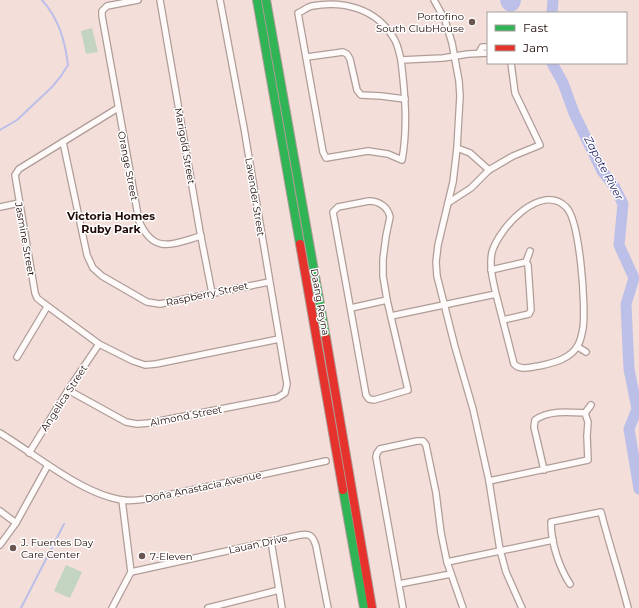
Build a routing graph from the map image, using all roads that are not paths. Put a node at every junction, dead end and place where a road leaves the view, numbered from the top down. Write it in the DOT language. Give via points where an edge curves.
graph roads {
  1 [pos="138,0"];
  2 [pos="160,0"];
  3 [pos="220,0"];
  4 [pos="257,0"];
  5 [pos="266,0"];
  6 [pos="434,0"];
  7 [pos="487,47"];
  8 [pos="479,53"];
  9 [pos="487,53"];
  10 [pos="455,55"];
  11 [pos="307,57"];
  12 [pos="401,60"];
  13 [pos="511,64"];
  14 [pos="405,99"];
  15 [pos="118,108"];
  16 [pos="63,142"];
  17 [pos="457,148"];
  18 [pos="489,170"];
  19 [pos="19,203"];
  20 [pos="448,203"];
  21 [pos="0,207"];
  22 [pos="201,236"];
  23 [pos="530,251"];
  24 [pos="526,262"];
  25 [pos="491,270"];
  26 [pos="269,282"];
  27 [pos="212,293"];
  28 [pos="496,294"];
  29 [pos="387,300"];
  30 [pos="444,306"];
  31 [pos="47,307"];
  32 [pos="351,308"];
  33 [pos="391,316"];
  34 [pos="503,320"];
  35 [pos="279,339"];
  36 [pos="99,344"];
  37 [pos="578,347"];
  38 [pos="586,352"];
  39 [pos="17,358"];
  40 [pos="68,390"];
  41 [pos="285,393"];
  42 [pos="591,405"];
  43 [pos="585,413"];
  44 [pos="0,433"];
  45 [pos="29,452"];
  46 [pos="346,453"];
  47 [pos="337,455"];
  48 [pos="326,461"];
  49 [pos="48,465"];
  50 [pos="544,470"];
  51 [pos="489,481"];
  52 [pos="122,500"];
  53 [pos="0,512"];
  54 [pos="16,523"];
  55 [pos="553,540"];
  56 [pos="271,541"];
  57 [pos="0,545"];
  58 [pos="500,550"];
  59 [pos="447,562"];
  60 [pos="130,572"];
  61 [pos="451,574"];
  62 [pos="399,584"];
  63 [pos="570,584"];
  64 [pos="279,590"];
  65 [pos="112,608"];
  66 [pos="208,608"];
  67 [pos="282,608"];
  68 [pos="328,608"];
  69 [pos="364,608"];
  70 [pos="372,608"];
  71 [pos="403,608"];
  72 [pos="463,608"];
  73 [pos="522,608"];
  74 [pos="628,608"];
  1 -- 15 [label="street" via="107,6 102,11"];
  2 -- 22 [label="street, Marigold Street"];
  3 -- 26 [label="street, Lavender Street"];
  4 -- 47 [label="main road, Daang Reyna"];
  5 -- 46 [label="main road, Daang Reyna"];
  6 -- 10 [label="street" via="447,27"];
  7 -- 8 [label="street" via="482,47"];
  8 -- 9 [label="street"];
  8 -- 10 [label="street"];
  10 -- 12 [label="street"];
  10 -- 17 [label="street" via="460,96"];
  11 -- 12 [label="street" via="298,13 324,2 338,1 366,8 377,17 394,38"];
  11 -- 14 [label="street" via="343,52 350,59 357,90 361,94"];
  11 -- 14 [label="street" via="326,158 368,151 388,154 402,160 406,126"];
  12 -- 14 [label="street"];
  13 -- 18 [label="street" via="515,93 540,144"];
  15 -- 16 [label="street, Jasmine Street"];
  15 -- 22 [label="street, Orange Street" via="139,221 143,230 156,243 164,244"];
  16 -- 19 [label="street, Jasmine Street" via="14,174"];
  16 -- 27 [label="street, Raspberry Street" via="87,255 93,268 153,304"];
  17 -- 18 [label="street" via="470,153"];
  17 -- 20 [label="street"];
  18 -- 20 [label="street" via="472,188"];
  19 -- 21 [label="street"];
  19 -- 31 [label="street, Jasmine Street" via="35,293"];
  20 -- 30 [label="street" via="436,262"];
  22 -- 27 [label="street, Marigold Street"];
  23 -- 24 [label="street"];
  24 -- 25 [label="street"];
  24 -- 34 [label="street" via="529,271 531,310 529,314"];
  25 -- 28 [label="street"];
  25 -- 37 [label="street" via="492,252 517,216 542,200 561,202 571,213 582,277 584,327"];
  26 -- 27 [label="street, Raspberry Street"];
  26 -- 35 [label="street, Lavender Street"];
  28 -- 30 [label="street"];
  28 -- 34 [label="street"];
  29 -- 32 [label="street"];
  29 -- 32 [label="street" via="383,260 389,211 374,201 338,207 333,212"];
  29 -- 33 [label="street"];
  30 -- 33 [label="street"];
  30 -- 51 [label="street" via="473,409"];
  31 -- 36 [label="street, Jasmine Street"];
  31 -- 39 [label="street"];
  32 -- 33 [label="street" via="366,395 369,399 374,400 408,390"];
  34 -- 37 [label="street" via="514,364 518,368 555,363"];
  35 -- 36 [label="street, Jasmine Street" via="156,364 133,361"];
  35 -- 41 [label="street, Lavender Street" via="287,384"];
  36 -- 40 [label="street, Angelica Street"];
  37 -- 38 [label="street"];
  40 -- 41 [label="street, Almond Street" via="126,422 137,424 277,398"];
  40 -- 45 [label="street, Angelica Street"];
  42 -- 43 [label="street"];
  43 -- 50 [label="street" via="588,422 588,460"];
  43 -- 50 [label="street" via="559,412 535,420 534,427"];
  44 -- 45 [label="street, Doña Anastacia Avenue"];
  45 -- 49 [label="street, Doña Anastacia Avenue"];
  46 -- 47 [label="main road"];
  46 -- 70 [label="main road, Daang Reyna"];
  47 -- 69 [label="main road, Daang Reyna"];
  48 -- 52 [label="street, Doña Anastacia Avenue" via="154,498"];
  49 -- 52 [label="street, Doña Anastacia Avenue" via="92,490"];
  49 -- 54 [label="street"];
  50 -- 51 [label="street"];
  51 -- 58 [label="street"];
  52 -- 60 [label="street"];
  53 -- 54 [label="street"];
  54 -- 57 [label="street"];
  55 -- 58 [label="street"];
  55 -- 63 [label="street"];
  55 -- 74 [label="street" via="551,522 601,512"];
  56 -- 60 [label="street, Lauan Drive"];
  56 -- 64 [label="street"];
  56 -- 68 [label="street, Lauan Drive" via="304,534 313,537"];
  58 -- 59 [label="street"];
  58 -- 73 [label="street" via="506,572"];
  59 -- 61 [label="street"];
  59 -- 62 [label="street" via="426,445 423,441 417,441 380,449 376,457"];
  60 -- 65 [label="street"];
  61 -- 62 [label="street"];
  61 -- 72 [label="street"];
  62 -- 71 [label="street"];
  64 -- 66 [label="street"];
  64 -- 67 [label="street"];
}
